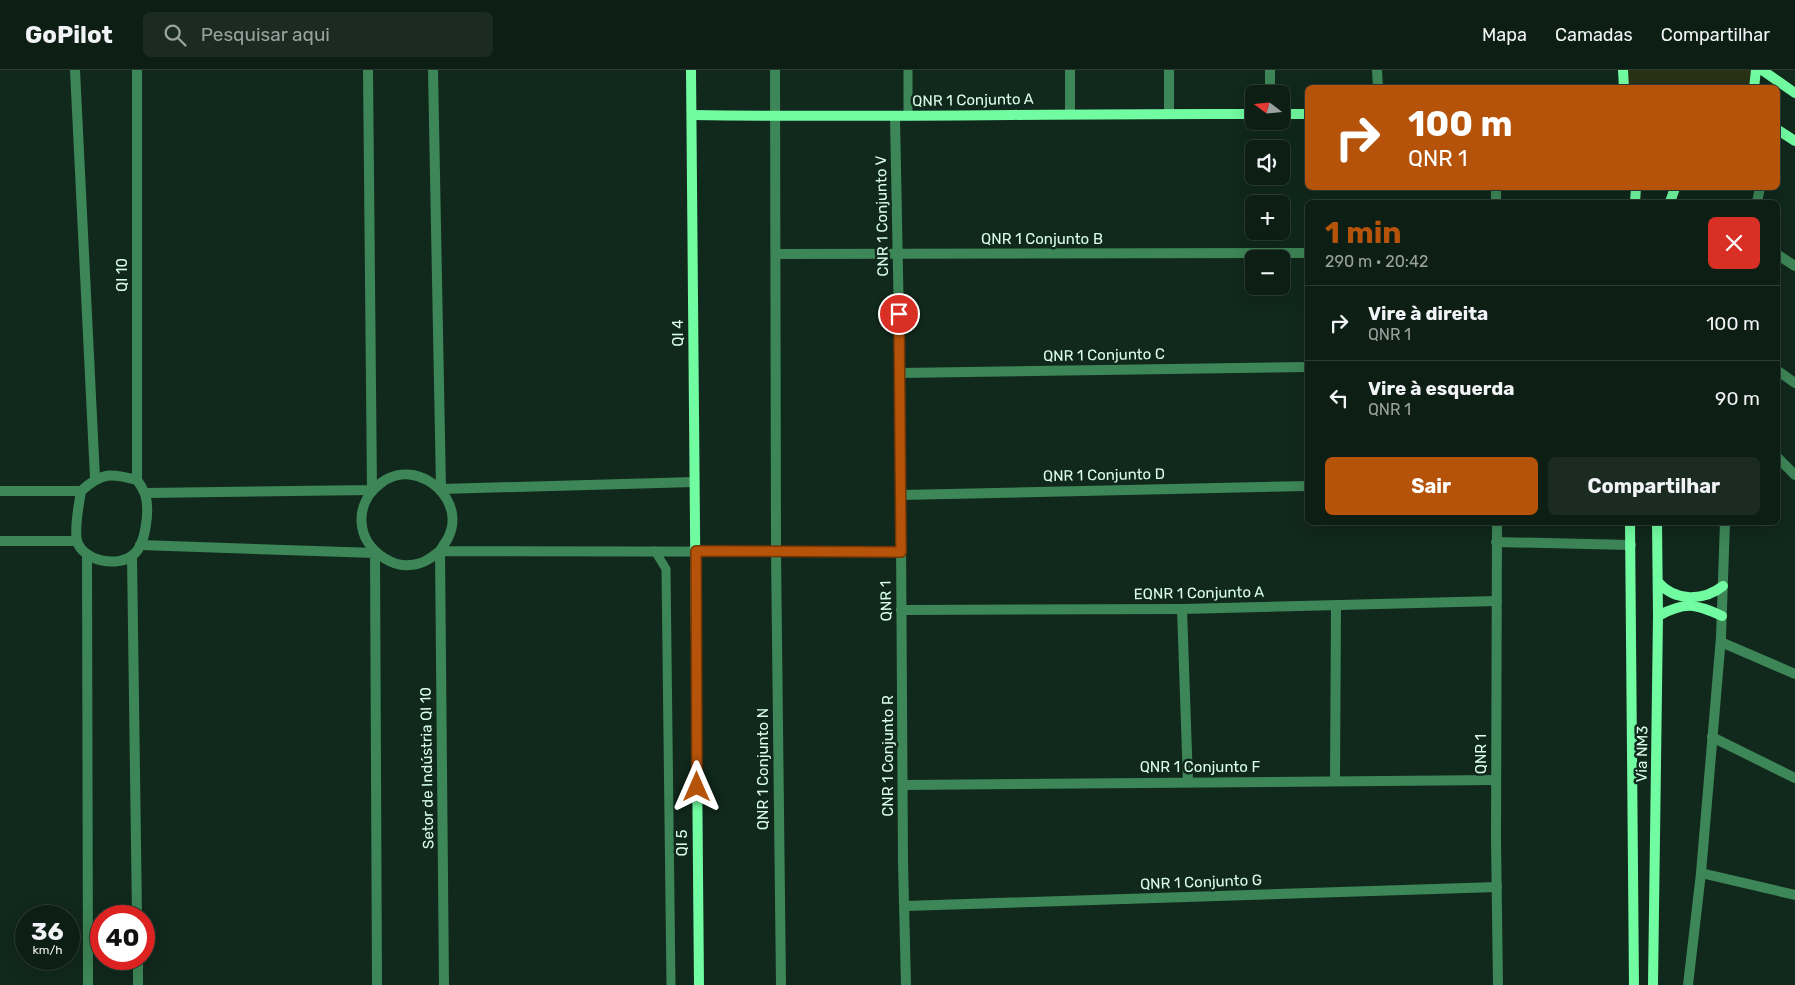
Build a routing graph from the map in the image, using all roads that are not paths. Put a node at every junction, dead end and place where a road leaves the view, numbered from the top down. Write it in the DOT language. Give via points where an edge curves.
graph roads {
  1 [pos="75,70"];
  2 [pos="137,70"];
  3 [pos="368,70"];
  4 [pos="433,70"];
  5 [pos="691,70"];
  6 [pos="775,70"];
  7 [pos="908,70"];
  8 [pos="1070,70"];
  9 [pos="1169,70"];
  10 [pos="1270,70"];
  11 [pos="1377,70"];
  12 [pos="1623,70"];
  13 [pos="1756,70"];
  14 [pos="1762,70"];
  15 [pos="1270,85"];
  16 [pos="1378,85"];
  17 [pos="1624,85"];
  18 [pos="1754,85"];
  19 [pos="1795,93"];
  20 [pos="1070,114"];
  21 [pos="1169,114"];
  22 [pos="1245,114"];
  23 [pos="1290,114"];
  24 [pos="1305,114"];
  25 [pos="692,115"];
  26 [pos="776,116"];
  27 [pos="908,116"];
  28 [pos="895,117"];
  29 [pos="1780,134"];
  30 [pos="1795,141"];
  31 [pos="1305,253"];
  32 [pos="776,254"];
  33 [pos="898,255"];
  34 [pos="1780,256"];
  35 [pos="1795,266"];
  36 [pos="1305,367"];
  37 [pos="1780,372"];
  38 [pos="900,373"];
  39 [pos="1795,383"];
  40 [pos="1780,460"];
  41 [pos="1795,475"];
  42 [pos="95,478"];
  43 [pos="137,480"];
  44 [pos="694,482"];
  45 [pos="1305,486"];
  46 [pos="372,490"];
  47 [pos="441,490"];
  48 [pos="0,491"];
  49 [pos="81,491"];
  50 [pos="145,493"];
  51 [pos="901,494"];
  52 [pos="1496,525"];
  53 [pos="1630,525"];
  54 [pos="1657,525"];
  55 [pos="1726,525"];
  56 [pos="77,541"];
  57 [pos="0,542"];
  58 [pos="1496,542"];
  59 [pos="140,545"];
  60 [pos="1630,545"];
  61 [pos="655,550"];
  62 [pos="440,551"];
  63 [pos="696,551"];
  64 [pos="776,552"];
  65 [pos="901,552"];
  66 [pos="375,553"];
  67 [pos="87,555"];
  68 [pos="132,556"];
  69 [pos="1658,582"];
  70 [pos="1723,586"];
  71 [pos="1497,601"];
  72 [pos="1336,606"];
  73 [pos="1182,609"];
  74 [pos="901,610"];
  75 [pos="1658,616"];
  76 [pos="1722,616"];
  77 [pos="1721,642"];
  78 [pos="902,649"];
  79 [pos="1795,674"];
  80 [pos="1712,738"];
  81 [pos="1795,778"];
  82 [pos="1496,780"];
  83 [pos="1335,781"];
  84 [pos="1188,782"];
  85 [pos="904,785"];
  86 [pos="1701,873"];
  87 [pos="1497,887"];
  88 [pos="1795,895"];
  89 [pos="137,905"];
  90 [pos="905,906"];
  91 [pos="138,970"];
  92 [pos="88,985"];
  93 [pos="138,985"];
  94 [pos="377,985"];
  95 [pos="444,985"];
  96 [pos="671,985"];
  97 [pos="699,985"];
  98 [pos="781,985"];
  99 [pos="906,985"];
  100 [pos="1498,985"];
  101 [pos="1634,985"];
  102 [pos="1653,985"];
  103 [pos="1688,985"];
  1 -- 42 [label="street"];
  2 -- 43 [label="street, QI 10"];
  3 -- 46 [label="street"];
  4 -- 47 [label="street"];
  5 -- 25 [label="street, QI 4"];
  6 -- 26 [label="street, QNR 1 Conjunto N"];
  7 -- 27 [label="lane"];
  8 -- 20 [label="street"];
  9 -- 21 [label="street"];
  10 -- 15 [label="street"];
  11 -- 16 [label="street"];
  12 -- 17 [label="street"];
  13 -- 18 [label="street"];
  14 -- 19 [label="street"];
  20 -- 21 [label="street, QNR 1 Conjunto A"];
  20 -- 27 [label="street, QNR 1 Conjunto A"];
  21 -- 22 [label="street, QNR 1 Conjunto A"];
  23 -- 24 [label="street"];
  25 -- 26 [label="street, QNR 1 Conjunto A"];
  25 -- 44 [label="street, QI 4"];
  26 -- 28 [label="street, QNR 1 Conjunto A"];
  26 -- 32 [label="street, QNR 1 Conjunto N"];
  27 -- 28 [label="street, QNR 1 Conjunto A"];
  28 -- 33 [label="street, CNR 1 Conjunto V"];
  29 -- 30 [label="street"];
  31 -- 33 [label="street, QNR 1 Conjunto B"];
  32 -- 33 [label="street, QNR 1 Conjunto B"];
  32 -- 64 [label="street, QNR 1 Conjunto N"];
  33 -- 38 [label="street, CNR 1 Conjunto V"];
  34 -- 35 [label="street"];
  36 -- 38 [label="street, QNR 1 Conjunto C"];
  37 -- 39 [label="street"];
  38 -- 51 [label="street, CNR 1 Conjunto V"];
  40 -- 41 [label="street"];
  42 -- 43 [label="street" via="116,475"];
  42 -- 49 [label="street"];
  43 -- 50 [label="street"];
  44 -- 47 [label="street"];
  44 -- 63 [label="street, QI 4"];
  45 -- 51 [label="street, QNR 1 Conjunto D"];
  46 -- 47 [label="street" via="388,478 407,474 426,478"];
  46 -- 50 [label="street"];
  46 -- 66 [label="street" via="364,504 361,522 365,539"];
  47 -- 62 [label="street" via="450,504 452,520 449,537"];
  48 -- 49 [label="street"];
  49 -- 56 [label="street"];
  50 -- 59 [label="street" via="148,517"];
  51 -- 65 [label="street, QNR 1"];
  52 -- 58 [label="street, QNR 1"];
  53 -- 60 [label="street, Via NM3"];
  54 -- 69 [label="street, Via NM3"];
  55 -- 70 [label="street"];
  56 -- 57 [label="street"];
  56 -- 67 [label="street"];
  58 -- 60 [label="street"];
  58 -- 71 [label="street, QNR 1"];
  59 -- 66 [label="street"];
  59 -- 68 [label="street"];
  60 -- 101 [label="street, Via NM3"];
  61 -- 62 [label="street"];
  61 -- 63 [label="street"];
  61 -- 96 [label="lane" via="666,569"];
  62 -- 66 [label="street" via="426,561 409,566 392,563"];
  62 -- 95 [label="street, Setor de Indústria QI 10"];
  63 -- 64 [label="street"];
  63 -- 97 [label="street, QI 5"];
  64 -- 65 [label="street"];
  64 -- 98 [label="street, QNR 1 Conjunto N"];
  65 -- 74 [label="street, QNR 1"];
  66 -- 94 [label="street"];
  67 -- 68 [label="street" via="110,563"];
  67 -- 92 [label="street"];
  68 -- 89 [label="street"];
  69 -- 70 [label="street" via="1673,593 1696,598 1714,593"];
  69 -- 75 [label="street, Via NM3"];
  70 -- 76 [label="street"];
  71 -- 72 [label="street, EQNR 1 Conjunto A"];
  71 -- 82 [label="street, QNR 1"];
  72 -- 73 [label="street, EQNR 1 Conjunto A"];
  72 -- 83 [label="street"];
  73 -- 74 [label="street, EQNR 1 Conjunto A"];
  73 -- 84 [label="street"];
  74 -- 78 [label="street, QNR 1"];
  75 -- 76 [label="street" via="1675,607 1691,606"];
  75 -- 102 [label="street, Via NM3"];
  76 -- 77 [label="street"];
  77 -- 79 [label="street"];
  77 -- 80 [label="street"];
  78 -- 85 [label="street, CNR 1 Conjunto R"];
  80 -- 81 [label="street"];
  80 -- 86 [label="street"];
  82 -- 83 [label="street, QNR 1 Conjunto F"];
  82 -- 87 [label="street, QNR 1"];
  83 -- 84 [label="street, QNR 1 Conjunto F"];
  84 -- 85 [label="street, QNR 1 Conjunto F"];
  85 -- 90 [label="street, CNR 1 Conjunto R"];
  86 -- 88 [label="street"];
  86 -- 103 [label="street"];
  87 -- 90 [label="street, QNR 1 Conjunto G"];
  87 -- 100 [label="street, QNR 1"];
  90 -- 99 [label="street, CNR 1 Conjunto R"];
  91 -- 93 [label="street"];
}
